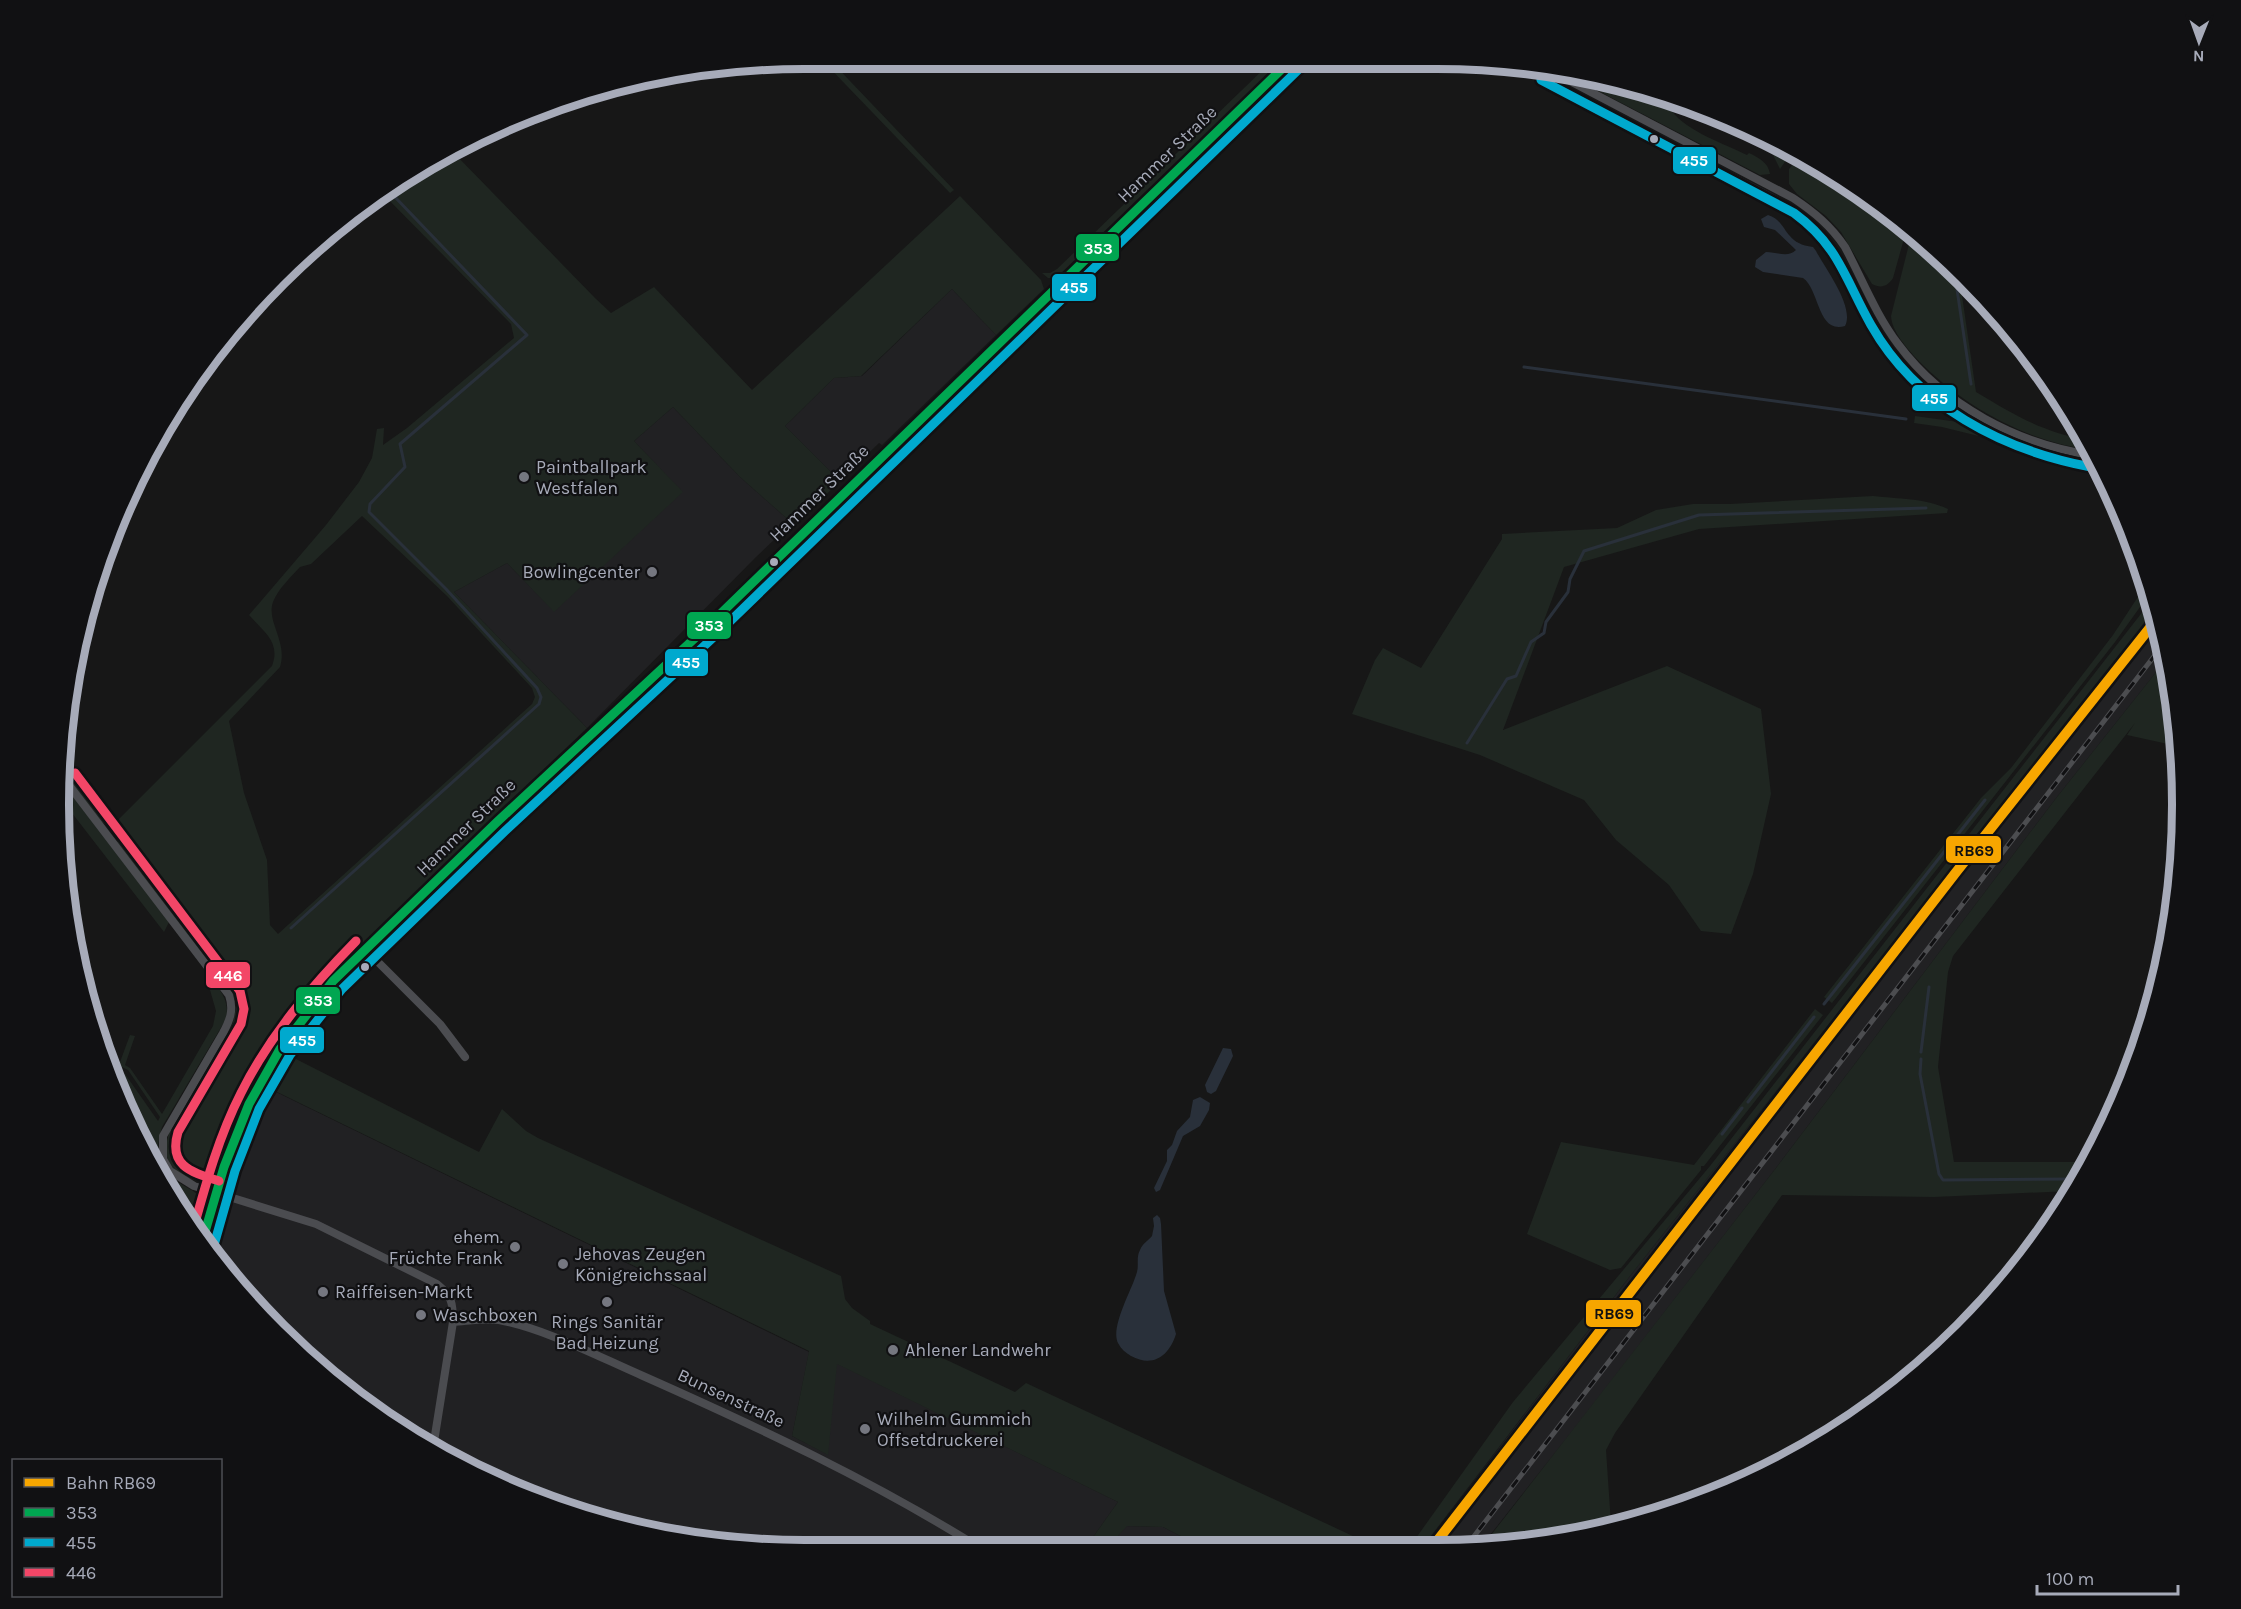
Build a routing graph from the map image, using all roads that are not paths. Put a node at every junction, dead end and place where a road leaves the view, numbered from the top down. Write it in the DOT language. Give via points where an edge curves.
graph roads {
  1 [pos="1281,69"];
  2 [pos="1571,81"];
  3 [pos="2082,453"];
  4 [pos="70,786"];
  5 [pos="365,949"];
  6 [pos="465,1057"];
  7 [pos="215,1192"];
  8 [pos="205,1230"];
  9 [pos="453,1322"];
  10 [pos="434,1439"];
  11 [pos="967,1540"];
  1 -- 5 [label="main road, Hammer Straße" via="717,618"];
  2 -- 3 [label="street" via="1809,209 1835,232 1845,247 1898,344 1939,387 1988,421 2035,441"];
  4 -- 7 [label="street" via="229,995 230,1019 167,1127 162,1143 163,1159 170,1171 189,1184"];
  5 -- 6 [label="street" via="440,1024"];
  5 -- 7 [label="main road, Hammer Straße" via="313,1004 279,1050 240,1122"];
  7 -- 8 [label="main road, Hammer Straße"];
  7 -- 9 [label="street" via="316,1224 437,1284 448,1293"];
  9 -- 10 [label="street"];
  9 -- 11 [label="street, Bunsenstraße" via="496,1320 522,1325 582,1350 821,1458"];
}
